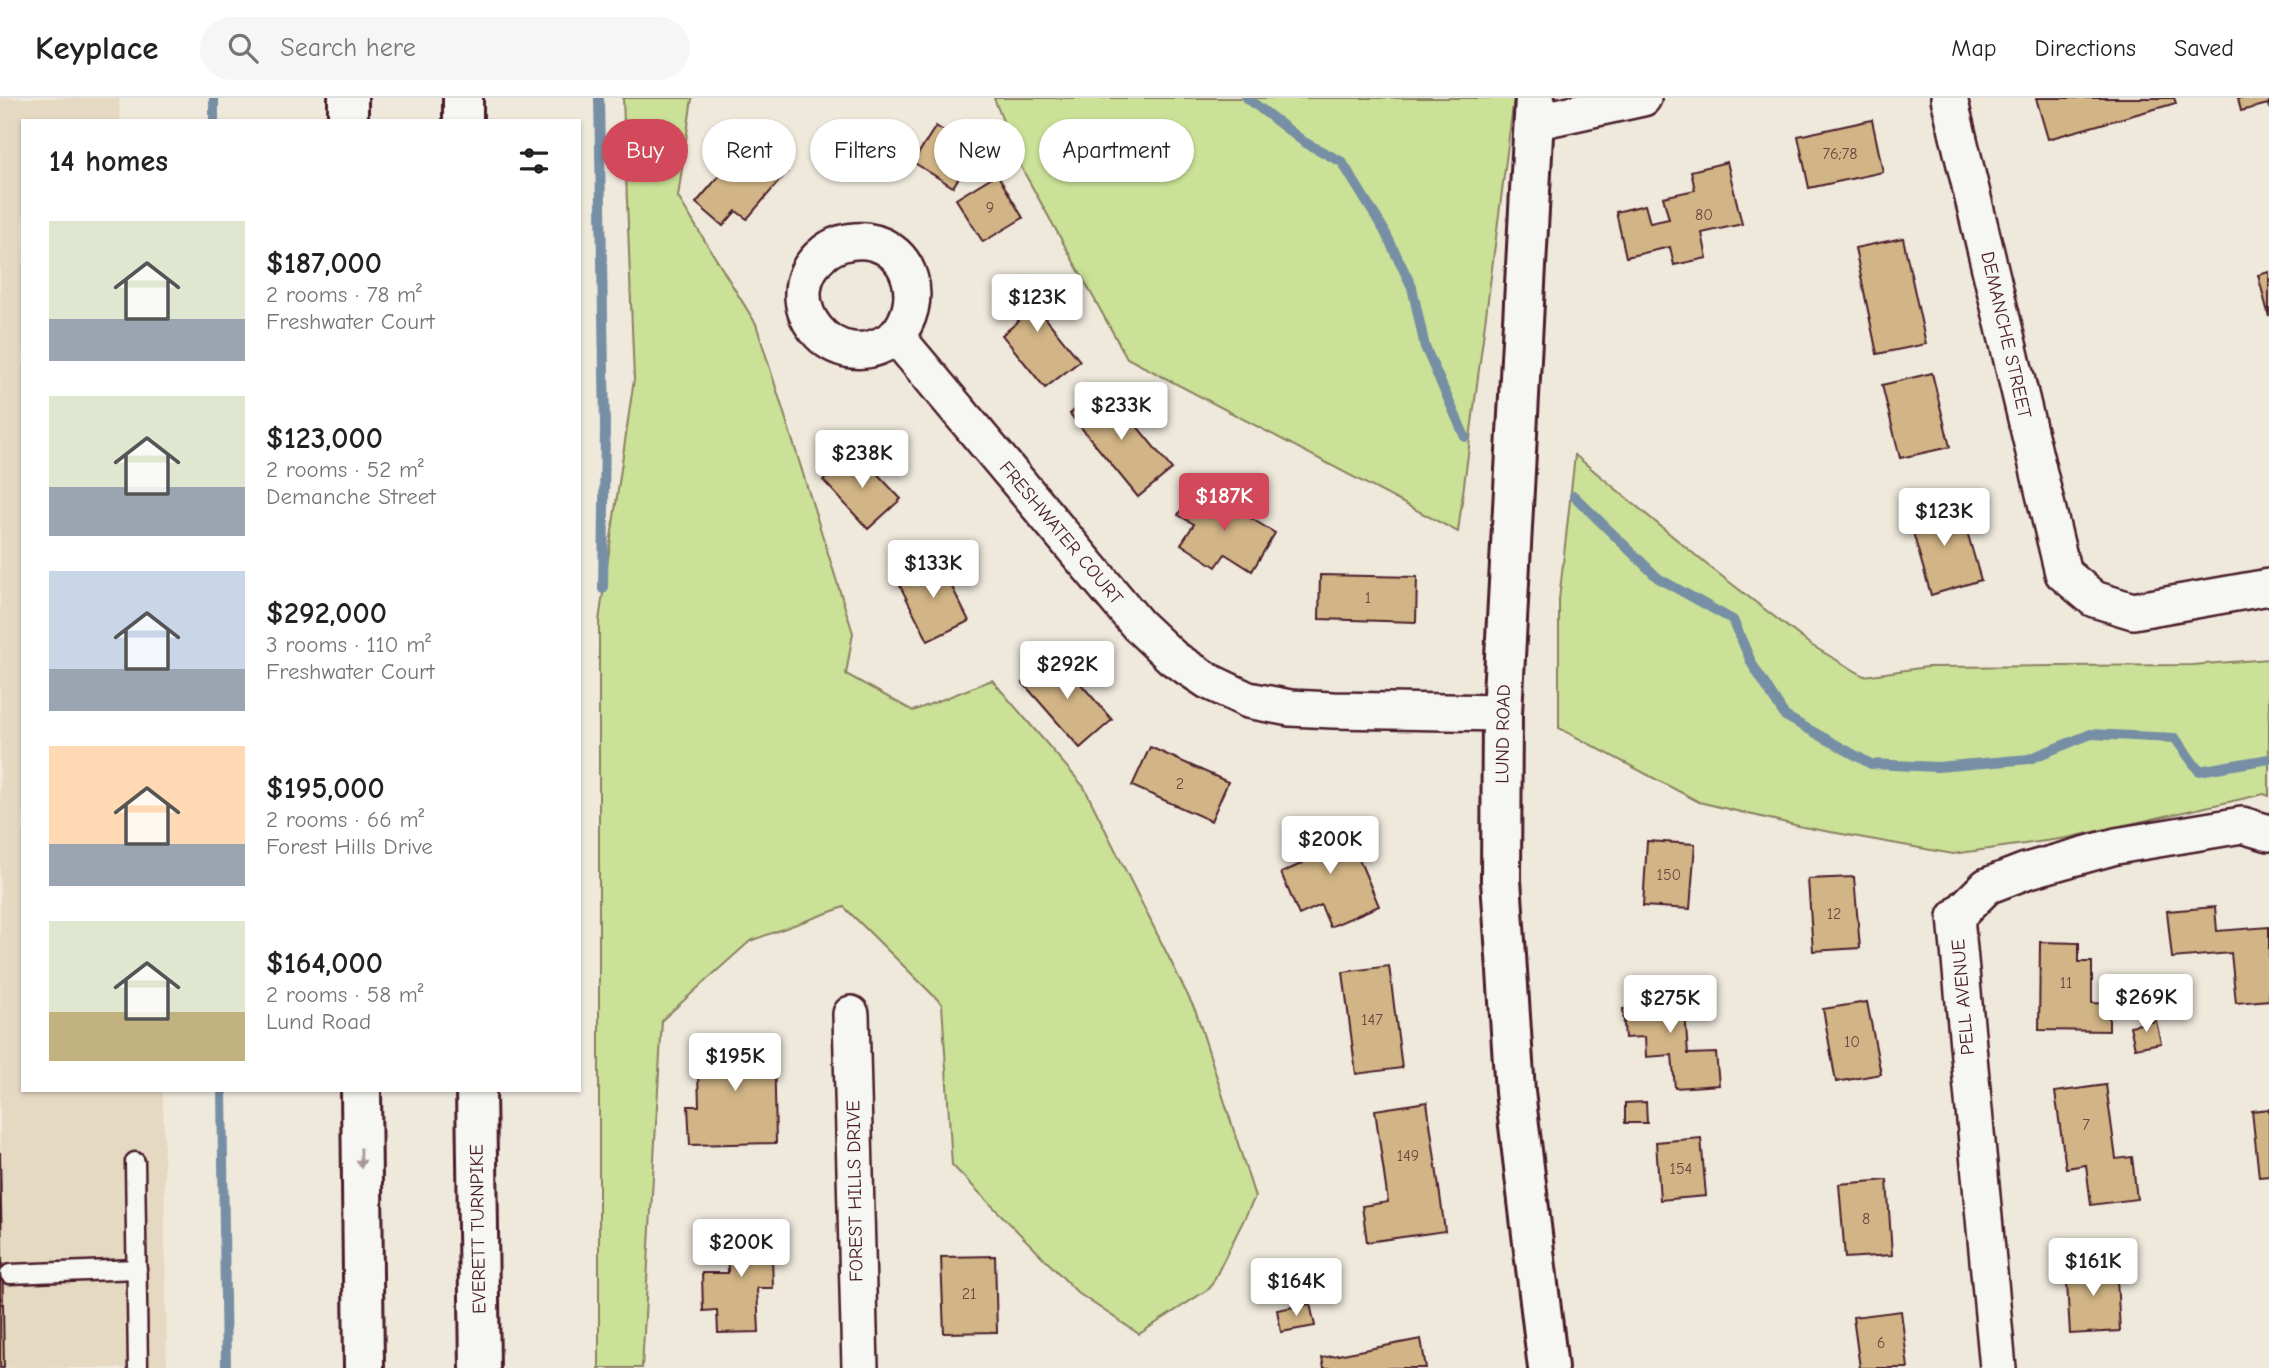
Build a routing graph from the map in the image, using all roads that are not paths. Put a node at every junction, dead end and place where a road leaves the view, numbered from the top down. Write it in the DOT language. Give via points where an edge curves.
graph roads {
  1 [pos="348,98"];
  2 [pos="463,98"];
  3 [pos="1643,98"];
  4 [pos="1949,98"];
  5 [pos="1534,110"];
  6 [pos="348,119"];
  7 [pos="463,119"];
  8 [pos="896,336"];
  9 [pos="2269,587"];
  10 [pos="1502,713"];
  11 [pos="2269,833"];
  12 [pos="850,1014"];
  13 [pos="360,1092"];
  14 [pos="476,1092"];
  15 [pos="135,1162"];
  16 [pos="137,1269"];
  17 [pos="10,1274"];
  18 [pos="138,1368"];
  19 [pos="364,1368"];
  20 [pos="480,1368"];
  21 [pos="860,1368"];
  22 [pos="1548,1368"];
  23 [pos="1998,1368"];
  1 -- 6 [label="main road"];
  2 -- 7 [label="main road"];
  3 -- 5 [label="street"];
  4 -- 9 [label="street, DEMANCHE STREET" via="2063,573 2094,599 2133,611"];
  5 -- 10 [label="main road, LUND ROAD"];
  8 -- 10 [label="street, FRESHWATER COURT" via="1138,625 1173,658 1208,681 1248,700 1290,708"];
  10 -- 22 [label="main road, LUND ROAD" via="1501,880 1515,1092"];
  11 -- 23 [label="street, PELL AVENUE" via="2242,825 2116,846 1987,886 1956,917"];
  12 -- 21 [label="street, FOREST HILLS DRIVE"];
  13 -- 19 [label="main road, one-way"];
  14 -- 20 [label="main road, EVERETT TURNPIKE"];
  15 -- 16 [label="lane"];
  16 -- 17 [label="lane"];
  16 -- 18 [label="lane"];
}
